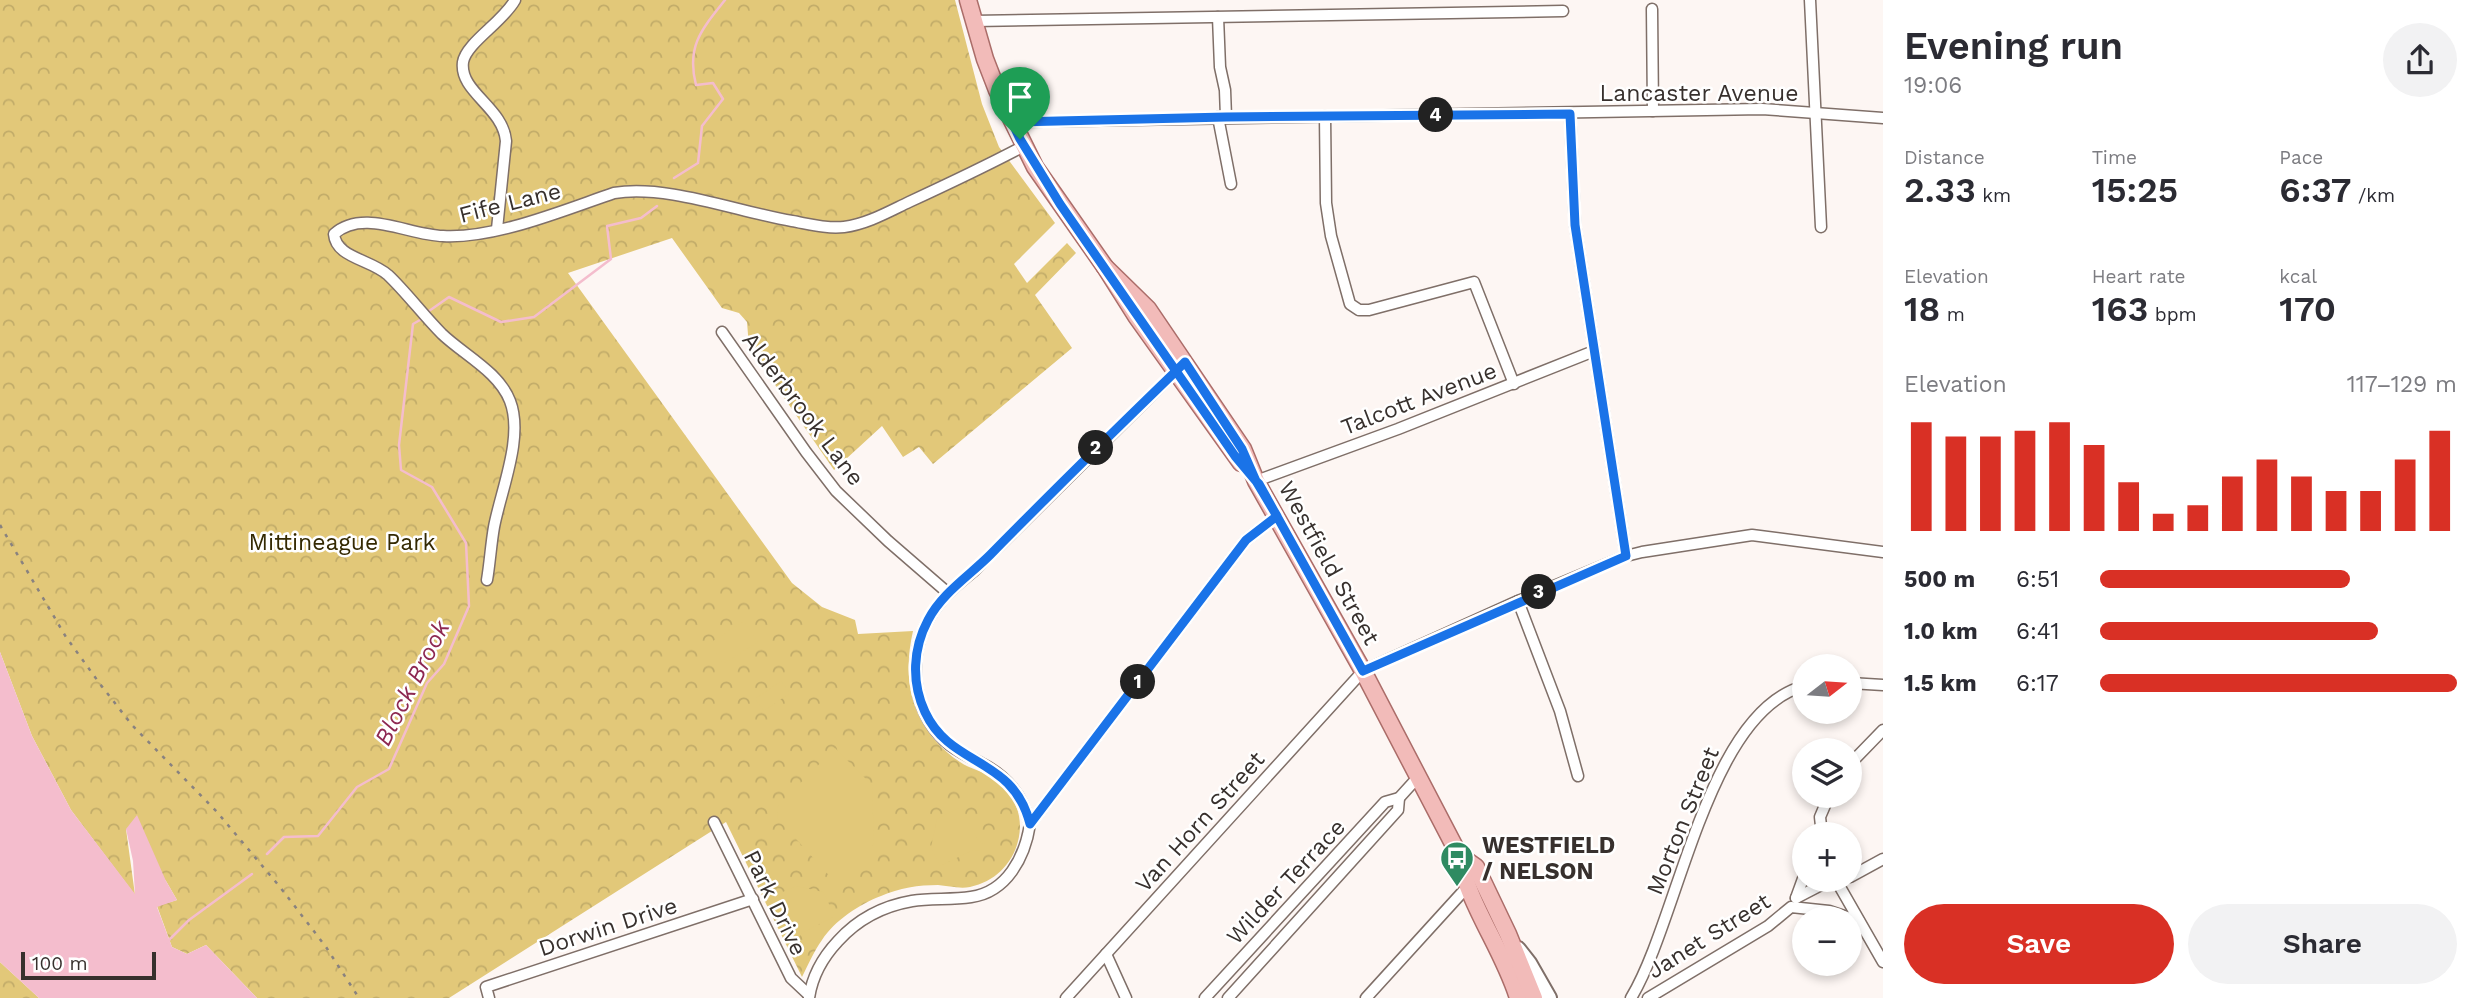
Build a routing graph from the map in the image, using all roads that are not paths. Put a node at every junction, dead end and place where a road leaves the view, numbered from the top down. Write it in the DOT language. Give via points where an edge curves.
graph roads {
  1 [pos="515,0"];
  2 [pos="968,0"];
  3 [pos="1810,0"];
  4 [pos="1652,9"];
  5 [pos="1563,11"];
  6 [pos="1218,17"];
  7 [pos="974,21"];
  8 [pos="1653,111"];
  9 [pos="1815,111"];
  10 [pos="1570,114"];
  11 [pos="1325,116"];
  12 [pos="1222,117"];
  13 [pos="1883,118"];
  14 [pos="1012,122"];
  15 [pos="1024,146"];
  16 [pos="1231,184"];
  17 [pos="1821,227"];
  18 [pos="496,229"];
  19 [pos="722,332"];
  20 [pos="1594,351"];
  21 [pos="1180,367"];
  22 [pos="1514,384"];
  23 [pos="1256,481"];
  24 [pos="1277,516"];
  25 [pos="1883,552"];
  26 [pos="1626,556"];
  27 [pos="486,580"];
  28 [pos="948,593"];
  29 [pos="1518,601"];
  30 [pos="1363,671"];
  31 [pos="1862,684"];
  32 [pos="1883,685"];
  33 [pos="1792,691"];
  34 [pos="1883,730"];
  35 [pos="1862,752"];
  36 [pos="1419,776"];
  37 [pos="1578,776"];
  38 [pos="1399,798"];
  39 [pos="1824,808"];
  40 [pos="1820,817"];
  41 [pos="714,822"];
  42 [pos="1818,822"];
  43 [pos="1821,822"];
  44 [pos="1030,824"];
  45 [pos="1459,855"];
  46 [pos="1883,859"];
  47 [pos="1862,870"];
  48 [pos="1316,877"];
  49 [pos="1468,886"];
  50 [pos="1327,889"];
  51 [pos="1797,892"];
  52 [pos="1810,892"];
  53 [pos="752,899"];
  54 [pos="1793,902"];
  55 [pos="1809,906"];
  56 [pos="1862,926"];
  57 [pos="1511,941"];
  58 [pos="1106,954"];
  59 [pos="1239,961"];
  60 [pos="1883,962"];
  61 [pos="1252,971"];
  62 [pos="805,997"];
  63 [pos="489,998"];
  64 [pos="1066,998"];
  65 [pos="1126,998"];
  66 [pos="1205,998"];
  67 [pos="1228,998"];
  68 [pos="1366,998"];
  69 [pos="1518,998"];
  70 [pos="1534,998"];
  71 [pos="1549,998"];
  72 [pos="1631,998"];
  73 [pos="1648,998"];
  1 -- 18 [label="street" via="502,19 467,51 462,67 469,86 505,130"];
  2 -- 7 [label="main road, Westfield Street"];
  3 -- 9 [label="street"];
  4 -- 8 [label="street"];
  5 -- 6 [label="street"];
  6 -- 7 [label="street"];
  6 -- 12 [label="street" via="1225,90"];
  7 -- 14 [label="main road, Westfield Street"];
  8 -- 9 [label="street, Lancaster Avenue"];
  8 -- 10 [label="street, Lancaster Avenue"];
  9 -- 13 [label="street, Lancaster Avenue"];
  9 -- 17 [label="street"];
  10 -- 11 [label="street, Lancaster Avenue"];
  10 -- 20 [label="street" via="1575,225"];
  11 -- 12 [label="street, Lancaster Avenue"];
  11 -- 22 [label="street" via="1328,225 1350,304 1369,310 1474,282"];
  12 -- 14 [label="street, Lancaster Avenue"];
  12 -- 16 [label="street"];
  14 -- 15 [label="main road, Westfield Street"];
  15 -- 18 [label="street, Fife Lane" via="880,217 843,227 632,190"];
  15 -- 21 [label="main road, Westfield Street" via="1105,267 1148,309"];
  18 -- 27 [label="street, Fife Lane" via="480,235 438,236 356,223 334,234 341,250 388,275 453,344 496,378 510,400 512,461"];
  19 -- 28 [label="street, Alderbrook Lane" via="836,491"];
  20 -- 22 [label="street, Talcott Avenue"];
  20 -- 26 [label="street"];
  21 -- 23 [label="main road, Westfield Street" via="1235,456"];
  21 -- 28 [label="street"];
  22 -- 23 [label="street, Talcott Avenue"];
  23 -- 24 [label="main road, Westfield Street"];
  24 -- 30 [label="main road, Westfield Street"];
  24 -- 44 [label="street" via="1246,540"];
  25 -- 26 [label="street" via="1752,535"];
  26 -- 29 [label="street"];
  28 -- 44 [label="street" via="922,636 915,667 918,695 942,738 1010,784 1020,796"];
  29 -- 30 [label="street"];
  29 -- 37 [label="street" via="1560,711"];
  30 -- 36 [label="main road, Westfield Street"];
  30 -- 58 [label="street, Van Horn Street"];
  31 -- 32 [label="street"];
  33 -- 72 [label="street, Morton Street" via="1763,709 1726,761"];
  34 -- 35 [label="street"];
  36 -- 38 [label="street, Wilder Terrace"];
  36 -- 45 [label="main road, Westfield Street"];
  38 -- 48 [label="street, Wilder Terrace" via="1385,802"];
  38 -- 50 [label="street, Wilder Terrace" via="1398,810"];
  39 -- 40 [label="street"];
  40 -- 42 [label="street"];
  40 -- 43 [label="street"];
  41 -- 53 [label="street, Park Drive"];
  44 -- 62 [label="street" via="1020,858 998,886 969,898 902,903 865,919 825,957"];
  45 -- 49 [label="main road, Westfield Street"];
  45 -- 57 [label="main road, Westfield Street" via="1476,867"];
  46 -- 47 [label="street"];
  48 -- 50 [label="street"];
  48 -- 59 [label="street, Wilder Terrace"];
  49 -- 68 [label="street"];
  49 -- 69 [label="main road, Westfield Street"];
  50 -- 61 [label="street, Wilder Terrace"];
  51 -- 54 [label="street, Janet Street"];
  52 -- 54 [label="street, Janet Street"];
  53 -- 62 [label="street, Park Drive"];
  53 -- 63 [label="street, Dorwin Drive" via="486,987"];
  54 -- 55 [label="street, Janet Street"];
  54 -- 73 [label="street, Janet Street" via="1768,926"];
  56 -- 60 [label="street"];
  57 -- 70 [label="main road, Westfield Street"];
  57 -- 71 [label="main road"];
  58 -- 64 [label="street, Van Horn Street"];
  58 -- 65 [label="street"];
  59 -- 61 [label="street"];
  59 -- 66 [label="street, Wilder Terrace"];
  61 -- 67 [label="street, Wilder Terrace"];
}
